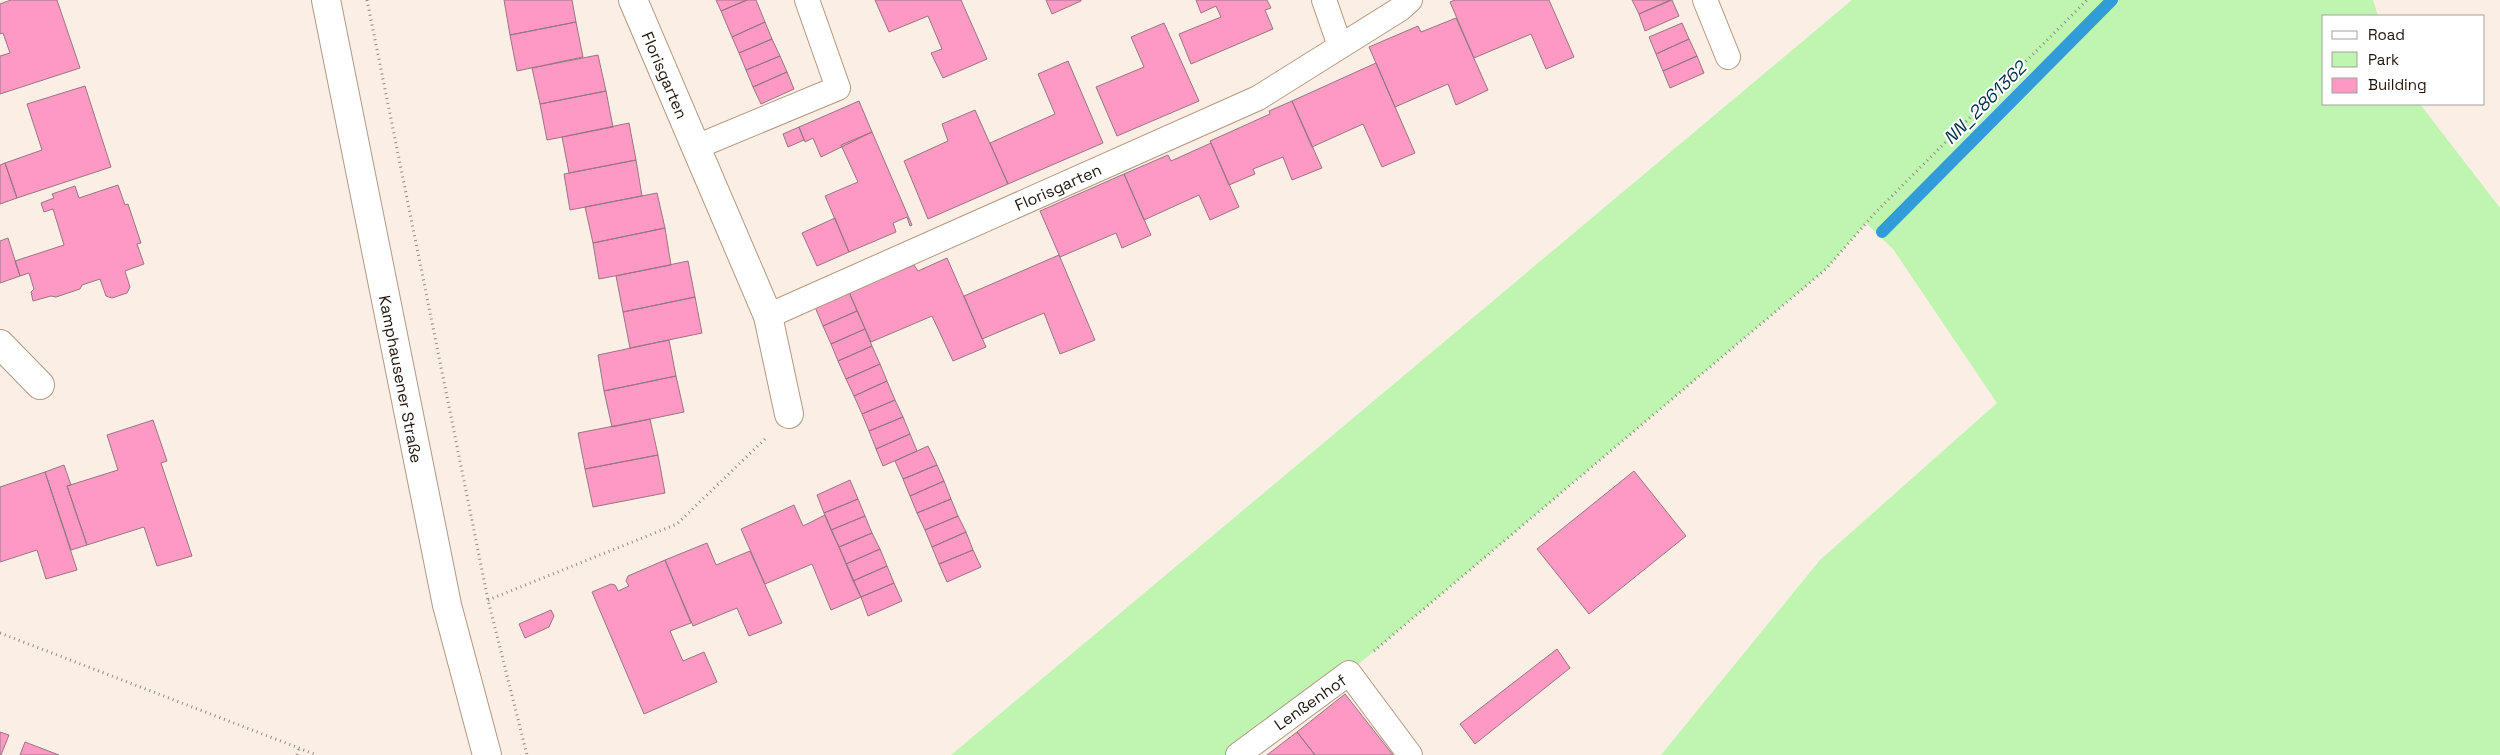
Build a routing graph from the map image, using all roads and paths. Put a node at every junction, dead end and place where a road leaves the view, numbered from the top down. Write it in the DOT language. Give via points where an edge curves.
graph roads {
  1 [pos="326,0"];
  2 [pos="366,0"];
  3 [pos="634,0"];
  4 [pos="807,0"];
  5 [pos="1324,0"];
  6 [pos="1410,0"];
  7 [pos="1705,0"];
  8 [pos="2087,0"];
  9 [pos="1340,46"];
  10 [pos="1728,57"];
  11 [pos="696,147"];
  12 [pos="768,316"];
  13 [pos="0,344"];
  14 [pos="40,385"];
  15 [pos="789,414"];
  16 [pos="488,600"];
  17 [pos="0,633"];
  18 [pos="1349,672"];
  19 [pos="299,749"];
  20 [pos="298,755"];
  21 [pos="317,755"];
  22 [pos="487,755"];
  23 [pos="527,755"];
  24 [pos="1238,755"];
  25 [pos="1410,755"];
  1 -- 22 [label="main road, Kamphausener Straße" via="447,605"];
  2 -- 16 [label="path"];
  3 -- 11 [label="main road, Florisgarten"];
  4 -- 11 [label="lane" via="838,88"];
  5 -- 9 [label="lane"];
  6 -- 9 [label="lane, Florisgarten"];
  7 -- 10 [label="lane"];
  8 -- 18 [label="path" via="1874,214 1826,269"];
  9 -- 12 [label="lane, Florisgarten" via="1258,98"];
  11 -- 12 [label="main road, Florisgarten"];
  12 -- 15 [label="main road, Florisgarten"];
  13 -- 14 [label="main road"];
  15 -- 16 [label="path" via="677,524"];
  16 -- 23 [label="path"];
  17 -- 19 [label="path"];
  18 -- 24 [label="lane, Lenßenhof"];
  18 -- 25 [label="lane, Lenßenhof"];
  19 -- 20 [label="path"];
  19 -- 21 [label="path"];
}
